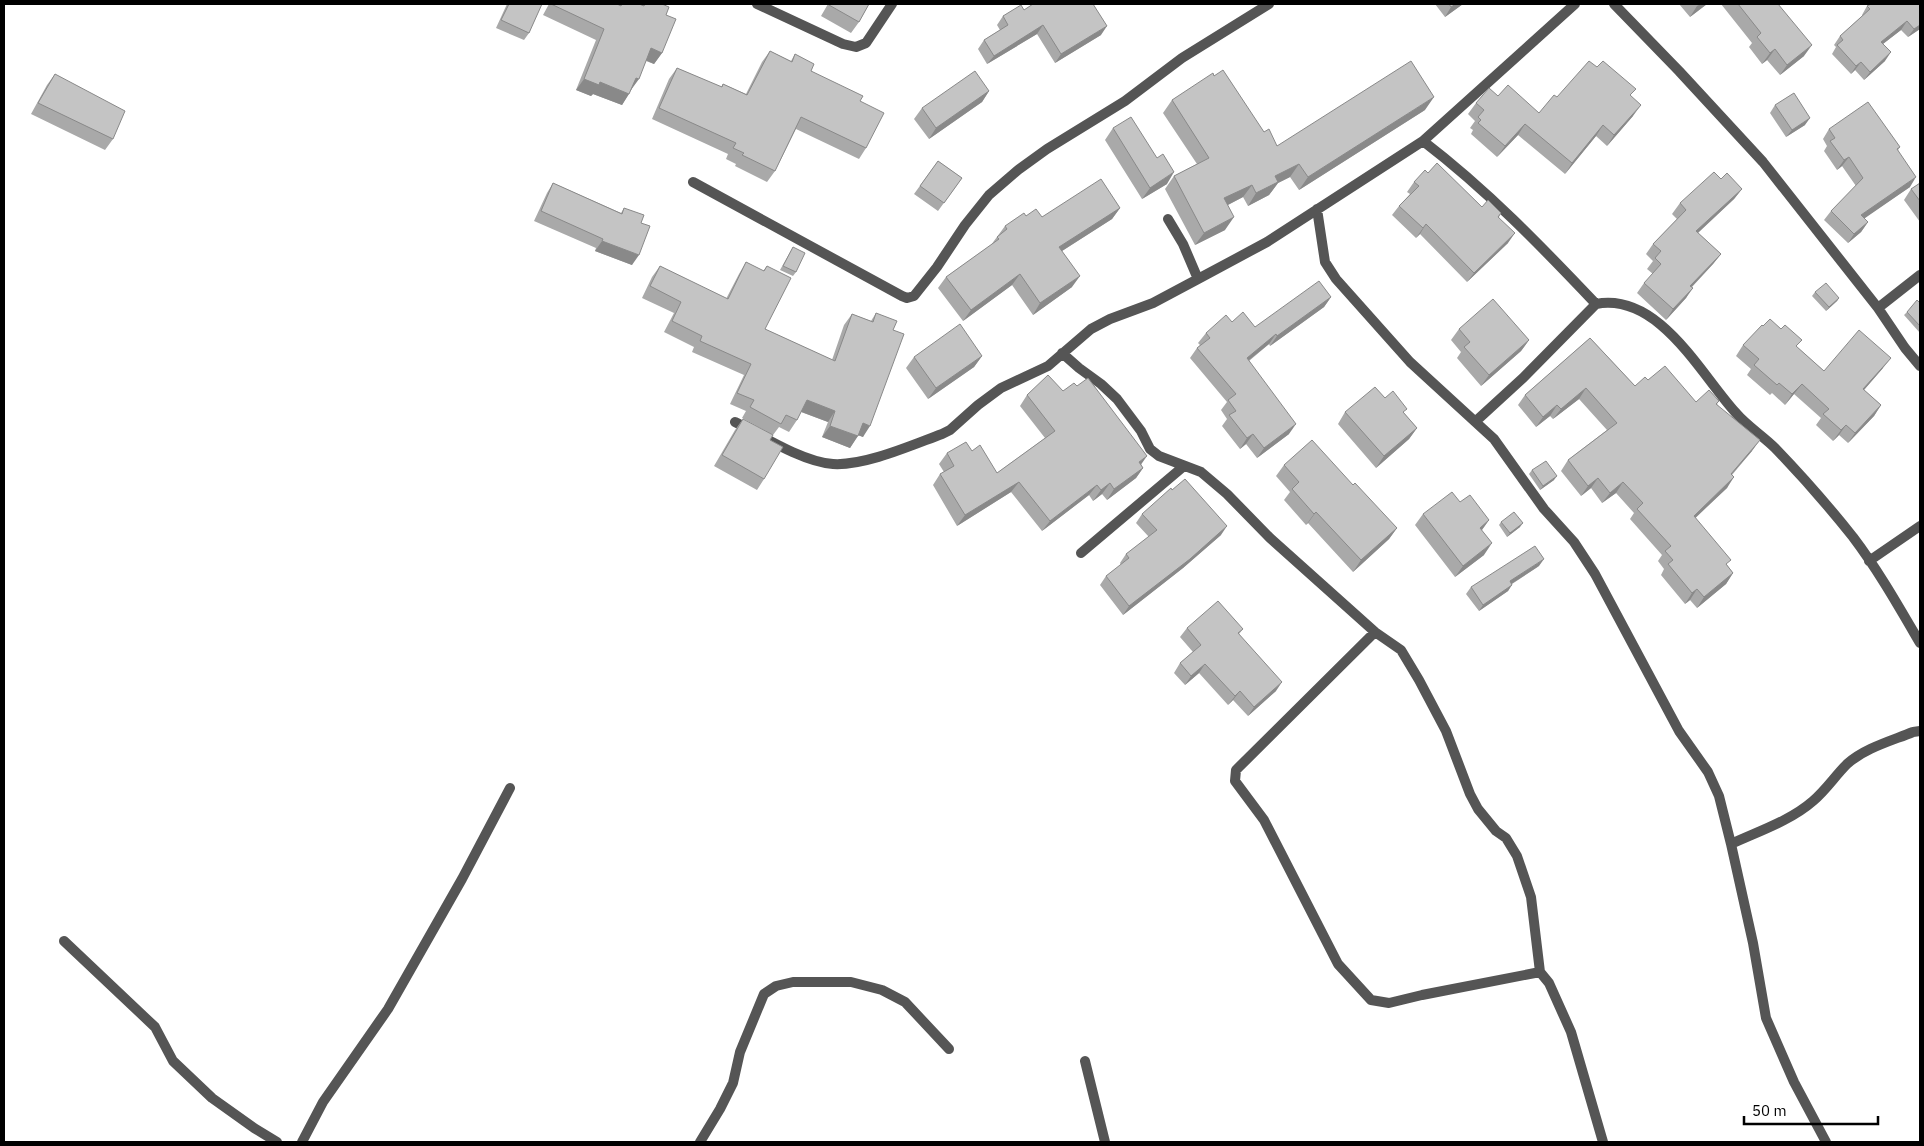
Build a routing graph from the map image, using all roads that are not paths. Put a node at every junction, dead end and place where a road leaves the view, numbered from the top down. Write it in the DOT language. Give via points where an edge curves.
graph roads {
  1 [pos="757,4"];
  2 [pos="892,4"];
  3 [pos="1269,4"];
  4 [pos="1575,4"];
  5 [pos="1614,4"];
  6 [pos="1424,141"];
  7 [pos="693,182"];
  8 [pos="1317,209"];
  9 [pos="1168,220"];
  10 [pos="1920,275"];
  11 [pos="1198,279"];
  12 [pos="1596,304"];
  13 [pos="1878,308"];
  14 [pos="1062,353"];
  15 [pos="1920,366"];
  16 [pos="1476,421"];
  17 [pos="735,422"];
  18 [pos="1184,466"];
  19 [pos="1920,526"];
  20 [pos="1081,553"];
  21 [pos="1869,561"];
  22 [pos="1375,632"];
  23 [pos="1920,643"];
  24 [pos="1920,731"];
  25 [pos="510,788"];
  26 [pos="1731,844"];
  27 [pos="64,941"];
  28 [pos="1540,972"];
  29 [pos="949,1049"];
  30 [pos="1086,1060"];
  31 [pos="277,1142"];
  32 [pos="302,1142"];
  33 [pos="700,1142"];
  34 [pos="1105,1142"];
  35 [pos="1603,1142"];
  36 [pos="1826,1142"];
  1 -- 2 [label="street" via="856,47 866,43"];
  3 -- 7 [label="street" via="1182,58 1125,101 1018,170 989,195 914,296 902,296"];
  4 -- 6 [label="street"];
  5 -- 13 [label="street" via="1763,162"];
  6 -- 8 [label="street"];
  6 -- 12 [label="street" via="1520,224"];
  8 -- 11 [label="street" via="1267,242"];
  8 -- 16 [label="street" via="1325,262 1336,280 1410,362"];
  9 -- 11 [label="street"];
  10 -- 13 [label="street"];
  11 -- 14 [label="street" via="1153,303 1091,329"];
  12 -- 16 [label="street"];
  12 -- 21 [label="street" via="1609,301 1640,312 1660,324 1682,344 1736,413 1774,448 1853,537"];
  13 -- 15 [label="street"];
  14 -- 17 [label="street" via="1048,366 1001,388 950,430 851,464 831,464 804,457"];
  14 -- 18 [label="street" via="1117,399 1158,456"];
  16 -- 26 [label="street" via="1494,439 1595,574 1679,731 1712,780"];
  18 -- 20 [label="street"];
  18 -- 22 [label="street" via="1201,472 1227,494 1270,538"];
  19 -- 21 [label="street"];
  21 -- 23 [label="street"];
  22 -- 28 [label="street" via="1401,650 1446,731 1478,809 1506,838 1517,856 1531,897"];
  22 -- 28 [label="street" via="1236,770 1235,781 1264,820 1338,964 1371,1000 1389,1004"];
  24 -- 26 [label="street" via="1859,755 1812,802 1789,817"];
  25 -- 32 [label="street" via="388,1009 323,1102"];
  26 -- 36 [label="street" via="1766,1018 1794,1082"];
  27 -- 31 [label="street" via="155,1027 173,1061 212,1098"];
  28 -- 35 [label="street" via="1549,983 1571,1032"];
  29 -- 33 [label="street" via="905,1002 882,990 851,982 793,982 776,986 764,994 740,1052 733,1083"];
  30 -- 34 [label="street"];
}
